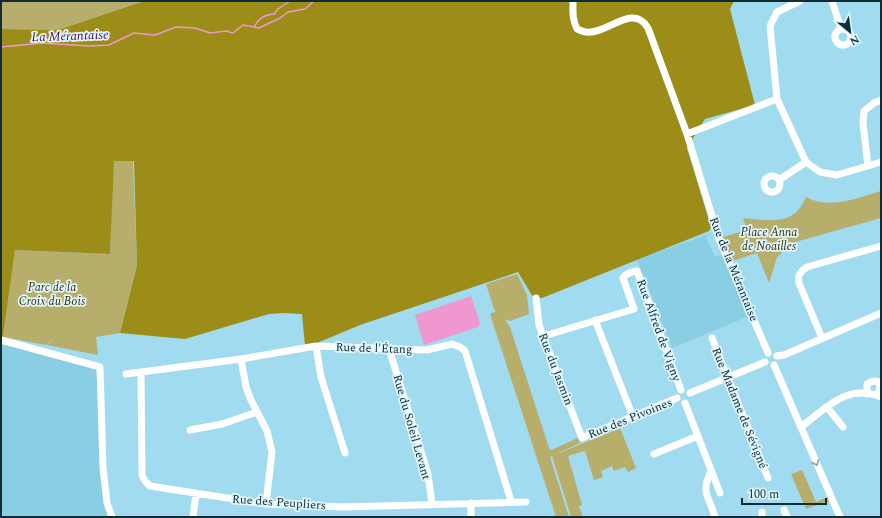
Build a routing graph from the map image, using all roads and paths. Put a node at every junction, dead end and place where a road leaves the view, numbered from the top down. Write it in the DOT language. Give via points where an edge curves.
graph roads {
  1 [pos="573,1"];
  2 [pos="800,1"];
  3 [pos="832,1"];
  4 [pos="841,29"];
  5 [pos="777,99"];
  6 [pos="881,100"];
  7 [pos="688,137"];
  8 [pos="806,162"];
  9 [pos="881,162"];
  10 [pos="868,166"];
  11 [pos="779,180"];
  12 [pos="881,246"];
  13 [pos="536,298"];
  14 [pos="881,313"];
  15 [pos="595,320"];
  16 [pos="544,336"];
  17 [pos="712,338"];
  18 [pos="822,338"];
  19 [pos="1,340"];
  20 [pos="316,346"];
  21 [pos="389,349"];
  22 [pos="768,353"];
  23 [pos="777,356"];
  24 [pos="241,359"];
  25 [pos="765,362"];
  26 [pos="774,365"];
  27 [pos="141,372"];
  28 [pos="126,374"];
  29 [pos="727,377"];
  30 [pos="681,390"];
  31 [pos="690,393"];
  32 [pos="867,394"];
  33 [pos="880,396"];
  34 [pos="677,398"];
  35 [pos="685,403"];
  36 [pos="827,406"];
  37 [pos="258,412"];
  38 [pos="633,417"];
  39 [pos="801,427"];
  40 [pos="843,427"];
  41 [pos="190,430"];
  42 [pos="698,436"];
  43 [pos="582,438"];
  44 [pos="345,453"];
  45 [pos="654,454"];
  46 [pos="711,471"];
  47 [pos="768,478"];
  48 [pos="720,493"];
  49 [pos="196,494"];
  50 [pos="511,501"];
  51 [pos="526,502"];
  52 [pos="471,503"];
  53 [pos="266,504"];
  54 [pos="432,504"];
  55 [pos="784,510"];
  56 [pos="112,517"];
  57 [pos="193,517"];
  58 [pos="471,517"];
  59 [pos="715,517"];
  60 [pos="787,517"];
  61 [pos="840,517"];
  1 -- 7 [label="street, Rue de la Mérantaise" via="574,22 577,29 586,32 636,17 646,23"];
  2 -- 5 [label="street" via="777,12 770,26"];
  3 -- 4 [label="street"];
  5 -- 7 [label="street"];
  5 -- 8 [label="street"];
  6 -- 10 [label="street" via="864,111"];
  7 -- 22 [label="street, Rue de la Mérantaise" via="719,239"];
  8 -- 10 [label="street" via="820,172 832,175"];
  8 -- 11 [label="street"];
  9 -- 10 [label="street"];
  12 -- 18 [label="street" via="807,267 800,272 799,283"];
  13 -- 16 [label="street, Rue du Jasmin" via="539,325"];
  14 -- 18 [label="street"];
  15 -- 16 [label="street"];
  15 -- 30 [label="street, Rue Alfred de Vigny" via="634,309 623,278 638,271"];
  15 -- 38 [label="street"];
  16 -- 43 [label="street, Rue du Jasmin"];
  17 -- 29 [label="street, Rue Madame de Sévigné"];
  18 -- 23 [label="street"];
  19 -- 56 [label="street" via="100,367 103,468 107,503"];
  20 -- 21 [label="street, Rue de l'Étang"];
  20 -- 24 [label="street, Rue de l'Étang"];
  20 -- 44 [label="street" via="321,377"];
  21 -- 50 [label="street, Rue de l'Étang" via="427,350 452,344 465,352"];
  21 -- 54 [label="street, Rue du Soleil Levant" via="428,474"];
  22 -- 23 [label="street"];
  22 -- 25 [label="street"];
  23 -- 26 [label="street"];
  24 -- 27 [label="street, Rue de l'Étang"];
  24 -- 37 [label="street" via="246,387"];
  25 -- 26 [label="street"];
  25 -- 29 [label="street"];
  26 -- 39 [label="street"];
  27 -- 28 [label="street, Rue de l'Étang"];
  27 -- 49 [label="street, Rue des Peupliers" via="142,475 150,486"];
  29 -- 31 [label="street"];
  29 -- 47 [label="street, Rue Madame de Sévigné"];
  30 -- 31 [label="street, Rue Alfred de Vigny"];
  30 -- 34 [label="street, Rue Alfred de Vigny"];
  31 -- 35 [label="street, Rue Alfred de Vigny" via="689,400"];
  32 -- 33 [label="street"];
  32 -- 33 [label="street" via="867,384 876,380 880,386"];
  32 -- 36 [label="street" via="855,393 838,398"];
  34 -- 35 [label="street, Rue Alfred de Vigny"];
  34 -- 38 [label="street, Rue des Pivoines"];
  35 -- 42 [label="street"];
  36 -- 39 [label="street"];
  36 -- 40 [label="street"];
  37 -- 41 [label="street" via="222,424"];
  37 -- 53 [label="street" via="267,430 272,452"];
  38 -- 43 [label="street, Rue des Pivoines"];
  39 -- 61 [label="street, one-way"];
  42 -- 45 [label="street"];
  42 -- 46 [label="street"];
  46 -- 48 [label="street"];
  46 -- 59 [label="street" via="705,488"];
  49 -- 53 [label="street, Rue des Peupliers"];
  49 -- 57 [label="street"];
  50 -- 51 [label="street, Rue des Peupliers"];
  50 -- 52 [label="street, Rue des Peupliers"];
  52 -- 54 [label="street, Rue des Peupliers"];
  52 -- 58 [label="street"];
  53 -- 54 [label="street, Rue des Peupliers" via="343,507"];
  55 -- 60 [label="street"];
}
